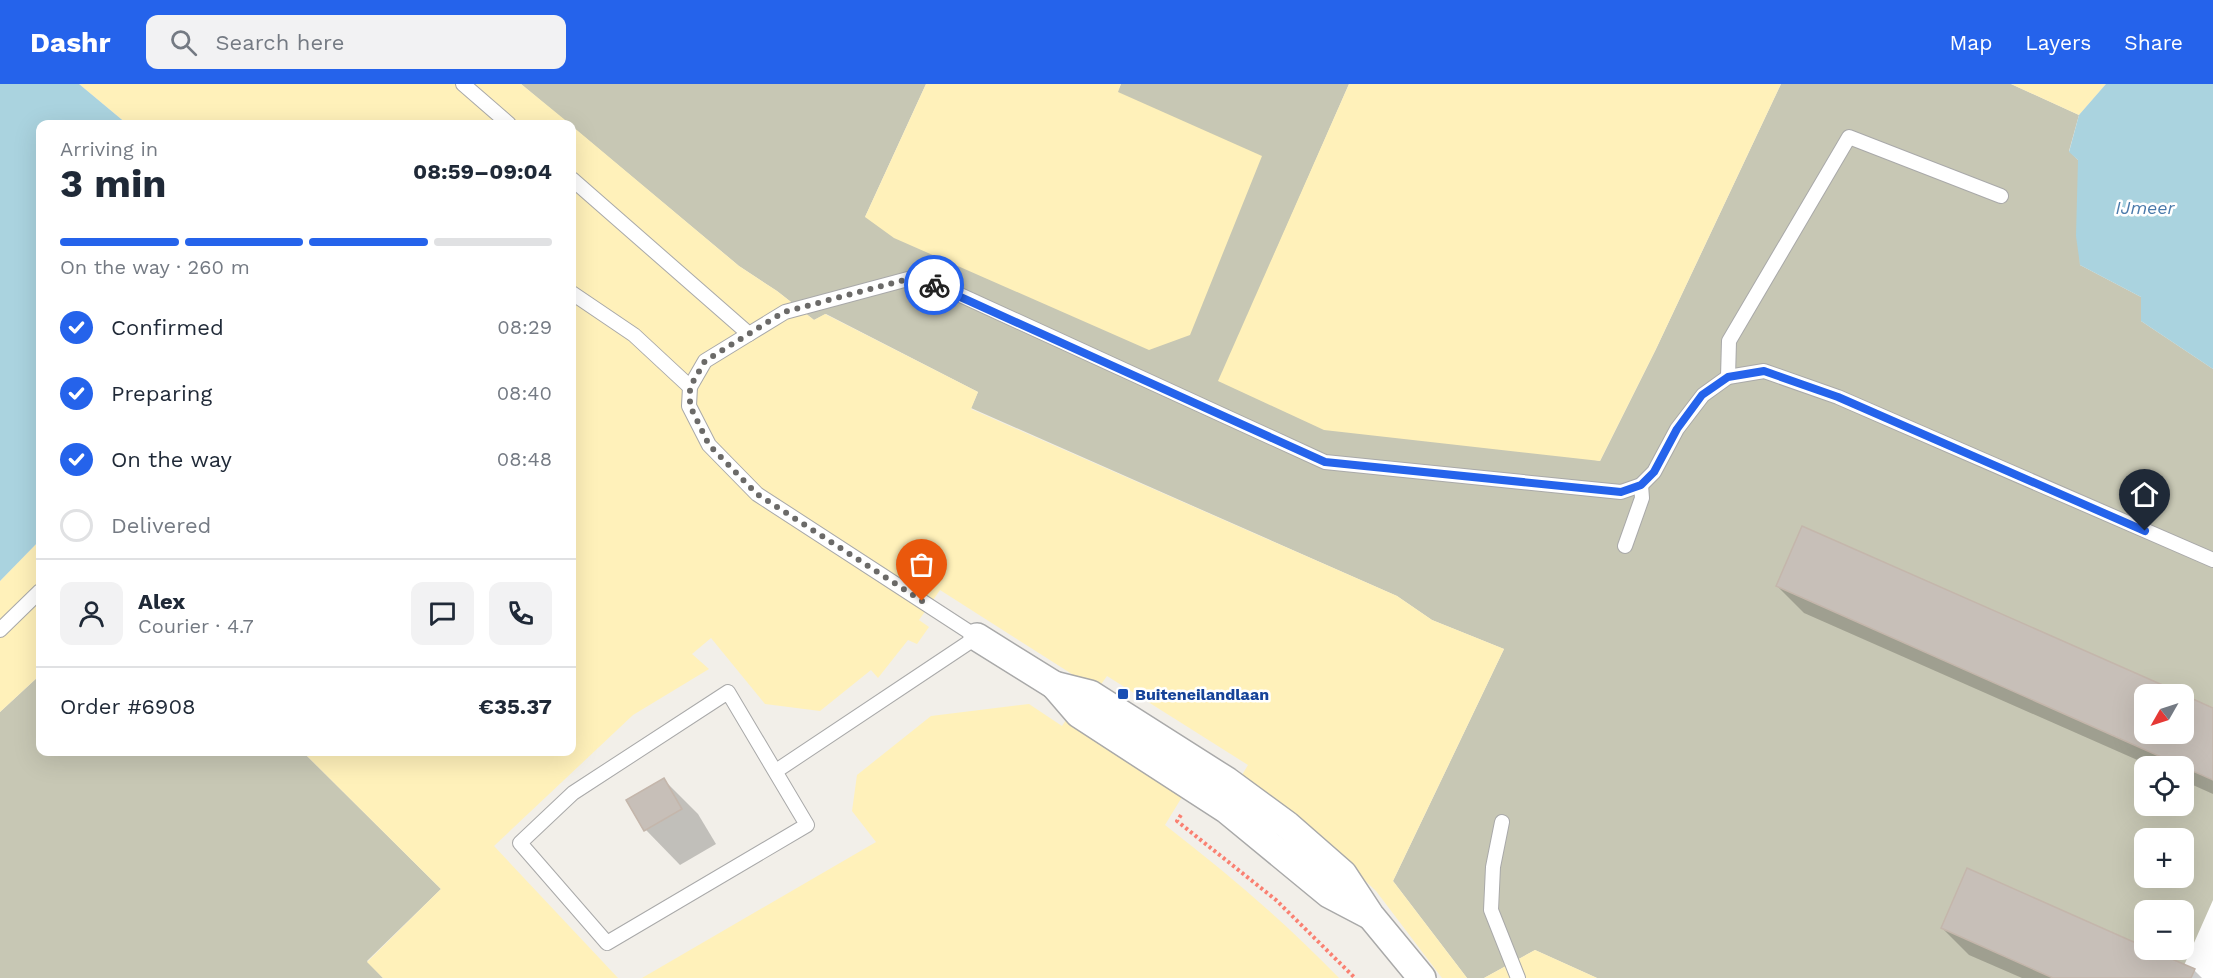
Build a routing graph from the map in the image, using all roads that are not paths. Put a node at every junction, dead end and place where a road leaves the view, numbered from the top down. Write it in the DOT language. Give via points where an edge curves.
graph roads {
  1 [pos="463,84"];
  2 [pos="504,120"];
  3 [pos="576,183"];
  4 [pos="2001,196"];
  5 [pos="576,296"];
  6 [pos="749,334"];
  7 [pos="1728,377"];
  8 [pos="690,387"];
  9 [pos="1641,485"];
  10 [pos="1625,546"];
  11 [pos="2213,560"];
  12 [pos="36,595"];
  13 [pos="0,630"];
  14 [pos="977,637"];
  15 [pos="1054,685"];
  16 [pos="776,771"];
  17 [pos="1502,822"];
  18 [pos="1370,915"];
  19 [pos="1422,978"];
  20 [pos="1518,978"];
  1 -- 2 [label="lane"];
  3 -- 6 [label="lane"];
  4 -- 7 [label="lane" via="1849,137 1729,341"];
  5 -- 8 [label="lane" via="634,335"];
  6 -- 8 [label="lane" via="705,361"];
  6 -- 9 [label="lane" via="784,312 908,279 945,288 1325,462 1621,492"];
  7 -- 9 [label="lane" via="1702,395 1677,429 1654,472"];
  7 -- 11 [label="lane" via="1764,371 1838,397"];
  8 -- 14 [label="lane" via="690,406 709,445 757,494"];
  9 -- 10 [label="lane" via="1642,498"];
  12 -- 13 [label="lane"];
  14 -- 15 [label="street"];
  14 -- 16 [label="lane"];
  15 -- 18 [label="street" via="1079,714 1197,790 1259,835 1329,894"];
  15 -- 18 [label="street" via="1090,694 1251,797 1343,874"];
  16 -- 16 [label="lane" via="728,692 573,793 520,843 607,943 807,825"];
  17 -- 20 [label="lane" via="1493,867 1491,910"];
  18 -- 19 [label="street"];
}
